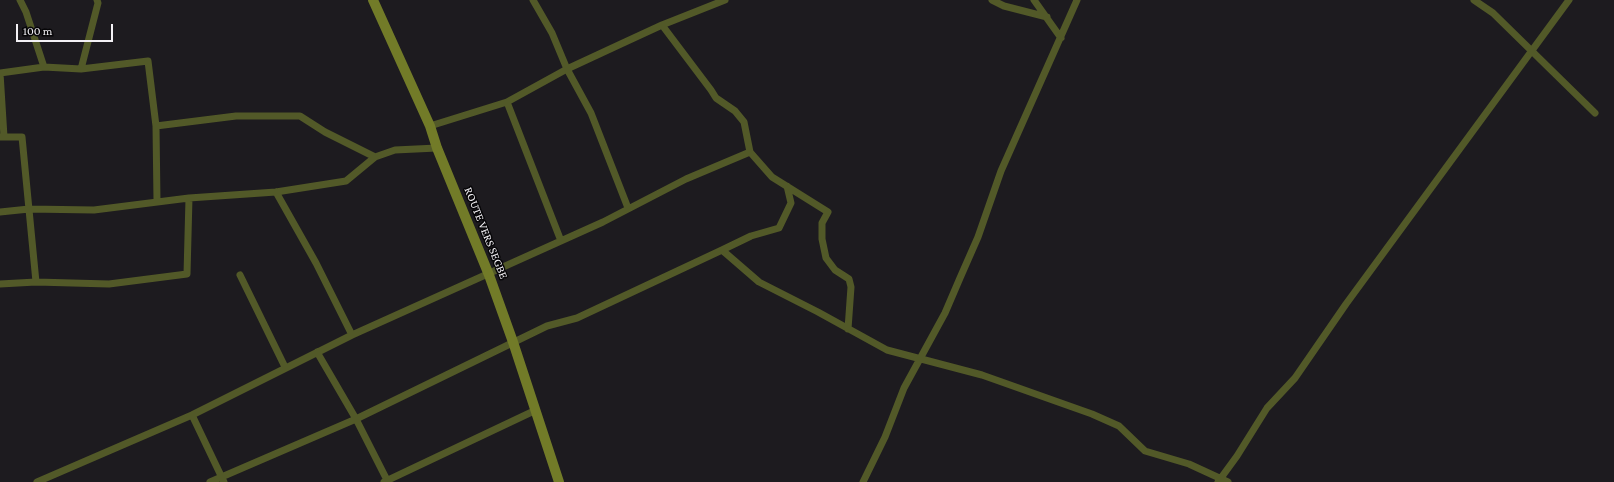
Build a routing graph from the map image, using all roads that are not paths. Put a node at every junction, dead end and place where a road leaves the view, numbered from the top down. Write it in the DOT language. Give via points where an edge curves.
graph roads {
  1 [pos="20,0"];
  2 [pos="97,0"];
  3 [pos="373,0"];
  4 [pos="533,0"];
  5 [pos="725,0"];
  6 [pos="992,0"];
  7 [pos="1034,0"];
  8 [pos="1077,0"];
  9 [pos="1474,0"];
  10 [pos="1569,0"];
  11 [pos="1047,17"];
  12 [pos="662,25"];
  13 [pos="1061,38"];
  14 [pos="1531,50"];
  15 [pos="44,67"];
  16 [pos="81,69"];
  17 [pos="567,69"];
  18 [pos="507,102"];
  19 [pos="1595,114"];
  20 [pos="156,126"];
  21 [pos="430,126"];
  22 [pos="2,137"];
  23 [pos="437,148"];
  24 [pos="750,152"];
  25 [pos="375,157"];
  26 [pos="787,186"];
  27 [pos="276,192"];
  28 [pos="189,198"];
  29 [pos="157,201"];
  30 [pos="628,208"];
  31 [pos="29,209"];
  32 [pos="0,212"];
  33 [pos="561,241"];
  34 [pos="722,250"];
  35 [pos="240,275"];
  36 [pos="489,275"];
  37 [pos="36,282"];
  38 [pos="0,284"];
  39 [pos="848,329"];
  40 [pos="352,335"];
  41 [pos="513,342"];
  42 [pos="318,352"];
  43 [pos="919,359"];
  44 [pos="285,367"];
  45 [pos="536,410"];
  46 [pos="192,415"];
  47 [pos="356,419"];
  48 [pos="223,479"];
  49 [pos="1219,481"];
  50 [pos="37,482"];
  51 [pos="210,482"];
  52 [pos="386,482"];
  53 [pos="559,482"];
  54 [pos="863,482"];
  55 [pos="1228,482"];
  1 -- 15 [label="street"];
  2 -- 16 [label="street"];
  3 -- 21 [label="main road, ROUTE VERS SEGBE"];
  4 -- 17 [label="street" via="552,33"];
  5 -- 12 [label="street"];
  6 -- 11 [label="street" via="1004,6"];
  7 -- 11 [label="street"];
  8 -- 13 [label="street"];
  9 -- 14 [label="street" via="1493,13"];
  10 -- 14 [label="street"];
  11 -- 13 [label="street"];
  12 -- 17 [label="street"];
  12 -- 24 [label="street" via="716,98 735,111 744,122"];
  13 -- 43 [label="street" via="1001,172 978,237 945,313"];
  14 -- 19 [label="street"];
  14 -- 49 [label="street" via="1295,378 1267,408"];
  15 -- 16 [label="street"];
  15 -- 22 [label="street" via="0,73"];
  16 -- 20 [label="street" via="148,61"];
  17 -- 18 [label="street"];
  17 -- 30 [label="street" via="591,113"];
  18 -- 21 [label="street"];
  18 -- 33 [label="street"];
  20 -- 25 [label="street" via="236,116 300,116 325,132"];
  20 -- 29 [label="street"];
  21 -- 23 [label="main road, ROUTE VERS SEGBE"];
  22 -- 31 [label="street" via="22,137"];
  23 -- 25 [label="street" via="395,150"];
  23 -- 36 [label="main road, ROUTE VERS SEGBE"];
  24 -- 26 [label="street" via="772,177"];
  24 -- 30 [label="street" via="686,179"];
  25 -- 27 [label="street" via="346,181"];
  26 -- 34 [label="street" via="791,203 779,228 751,236"];
  26 -- 39 [label="street" via="828,212 822,223 822,239 826,258 835,270 849,279 851,287"];
  27 -- 28 [label="street"];
  27 -- 40 [label="street" via="316,263"];
  28 -- 29 [label="street"];
  28 -- 37 [label="street" via="187,274 109,284"];
  29 -- 31 [label="street" via="94,210"];
  30 -- 33 [label="street"];
  31 -- 32 [label="street"];
  31 -- 37 [label="street"];
  33 -- 36 [label="street"];
  34 -- 39 [label="street" via="759,282"];
  34 -- 41 [label="street" via="577,318 547,326"];
  35 -- 44 [label="street"];
  36 -- 40 [label="street"];
  36 -- 41 [label="main road, ROUTE VERS SEGBE"];
  37 -- 38 [label="street"];
  39 -- 43 [label="street" via="887,350"];
  40 -- 42 [label="street"];
  41 -- 45 [label="main road, ROUTE VERS SEGBE"];
  41 -- 47 [label="street"];
  42 -- 44 [label="street"];
  42 -- 47 [label="street"];
  43 -- 49 [label="street" via="982,375 1092,414 1119,426 1145,451 1189,464"];
  43 -- 54 [label="street"];
  44 -- 46 [label="street"];
  45 -- 52 [label="street"];
  45 -- 53 [label="main road, ROUTE VERS SEGBE"];
  46 -- 48 [label="street"];
  46 -- 50 [label="street"];
  47 -- 48 [label="street"];
  47 -- 52 [label="street"];
  48 -- 51 [label="street"];
  49 -- 55 [label="street"];
}
